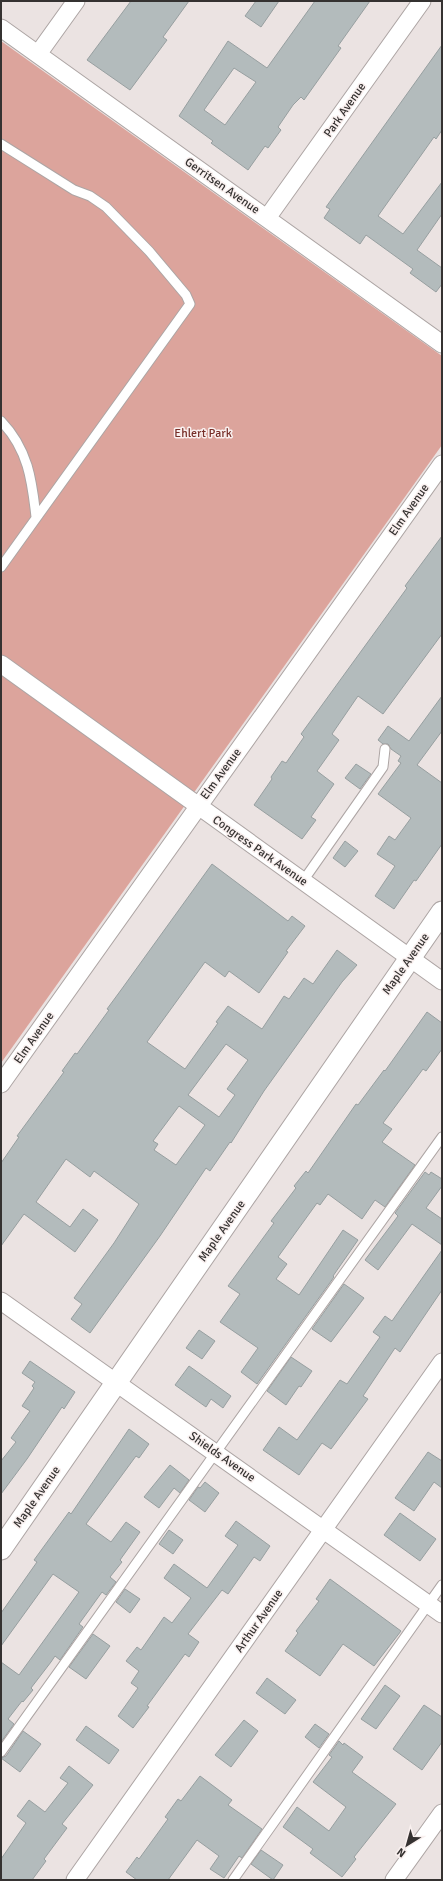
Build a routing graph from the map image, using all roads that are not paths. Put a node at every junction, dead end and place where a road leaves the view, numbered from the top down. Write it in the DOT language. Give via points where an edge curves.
graph roads {
  1 [pos="76,1"];
  2 [pos="422,1"];
  3 [pos="1,28"];
  4 [pos="38,54"];
  5 [pos="1,144"];
  6 [pos="267,218"];
  7 [pos="442,344"];
  8 [pos="1,422"];
  9 [pos="442,464"];
  10 [pos="36,517"];
  11 [pos="1,567"];
  12 [pos="1,664"];
  13 [pos="385,749"];
  14 [pos="197,807"];
  15 [pos="303,881"];
  16 [pos="442,912"];
  17 [pos="409,958"];
  18 [pos="442,982"];
  19 [pos="1,1084"];
  20 [pos="442,1137"];
  21 [pos="1,1301"];
  22 [pos="442,1362"];
  23 [pos="117,1383"];
  24 [pos="215,1452"];
  25 [pos="324,1530"];
  26 [pos="1,1549"];
  27 [pos="442,1585"];
  28 [pos="435,1609"];
  29 [pos="1,1752"];
  30 [pos="442,1813"];
  31 [pos="75,1880"];
  32 [pos="233,1880"];
  33 [pos="394,1880"];
  1 -- 4 [label="street"];
  2 -- 6 [label="street, Park Avenue"];
  3 -- 4 [label="street, Gerritsen Avenue"];
  4 -- 6 [label="street, Gerritsen Avenue"];
  5 -- 10 [label="lane" via="106,207 149,252 186,295 190,304"];
  6 -- 7 [label="street, Gerritsen Avenue"];
  8 -- 10 [label="lane" via="12,432 21,447 31,478"];
  9 -- 14 [label="street, Elm Avenue"];
  10 -- 11 [label="lane"];
  12 -- 14 [label="street, Congress Park Avenue"];
  13 -- 15 [label="lane" via="383,767"];
  14 -- 15 [label="street, Congress Park Avenue"];
  14 -- 19 [label="street, Elm Avenue"];
  15 -- 17 [label="street, Congress Park Avenue"];
  16 -- 17 [label="street, Maple Avenue"];
  17 -- 18 [label="street, Congress Park Avenue"];
  17 -- 23 [label="street, Maple Avenue"];
  20 -- 24 [label="lane"];
  21 -- 23 [label="street, Shields Avenue"];
  22 -- 25 [label="street, Arthur Avenue"];
  23 -- 24 [label="street, Shields Avenue"];
  23 -- 26 [label="street, Maple Avenue"];
  24 -- 25 [label="street, Shields Avenue"];
  24 -- 29 [label="lane"];
  25 -- 28 [label="street, Shields Avenue"];
  25 -- 31 [label="street, Arthur Avenue"];
  27 -- 28 [label="lane"];
  28 -- 32 [label="lane"];
  30 -- 33 [label="street"];
}
